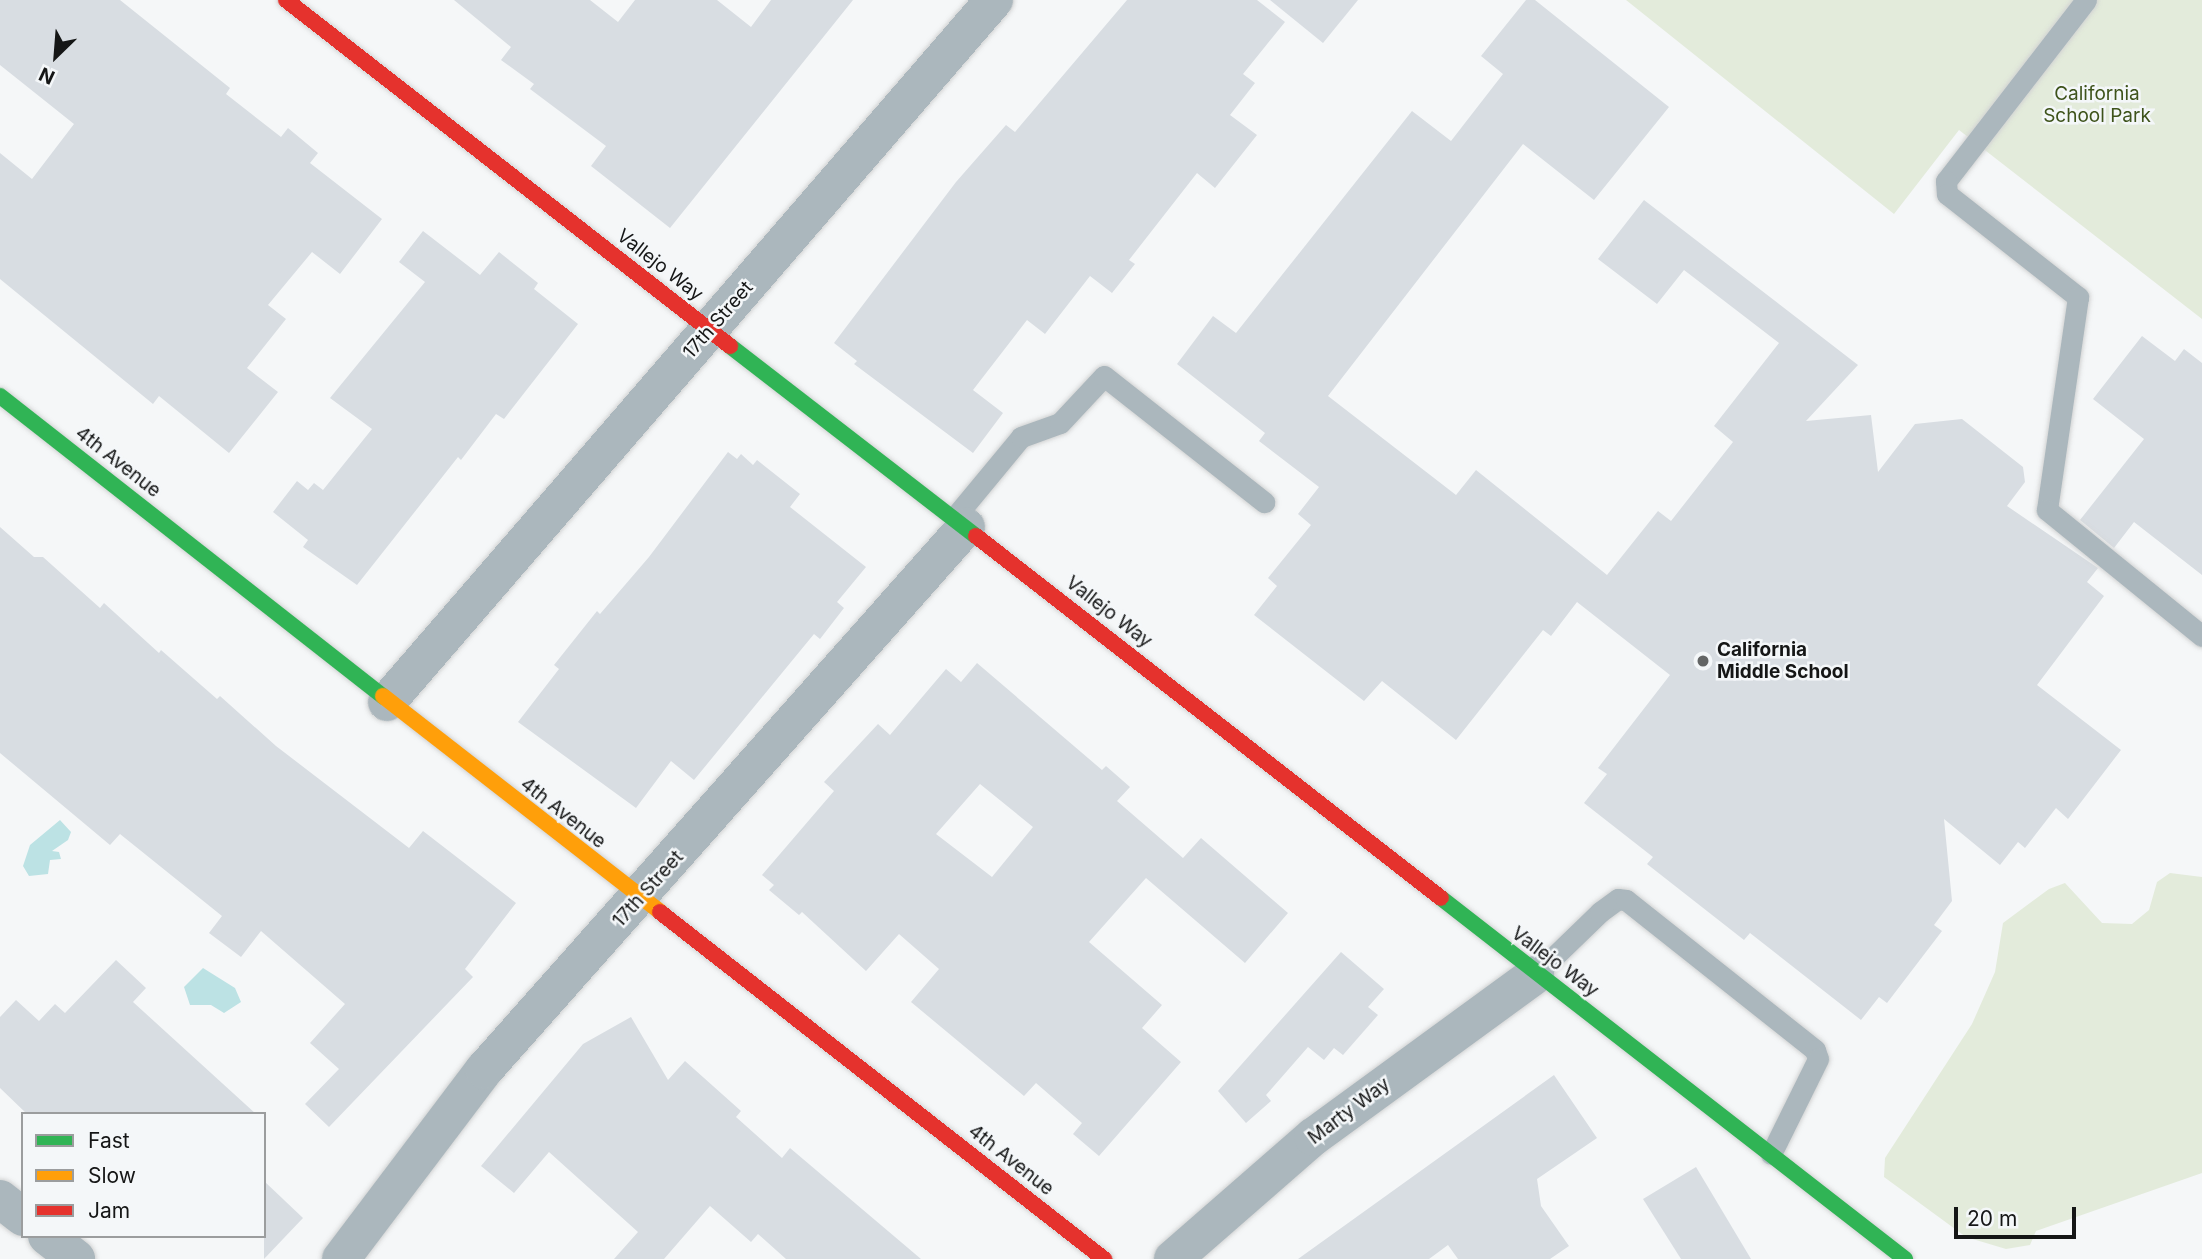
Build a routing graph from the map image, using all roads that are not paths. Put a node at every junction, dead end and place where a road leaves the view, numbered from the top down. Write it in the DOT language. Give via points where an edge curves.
graph roads {
  1 [pos="286,0"];
  2 [pos="994,0"];
  3 [pos="2086,0"];
  4 [pos="709,330"];
  5 [pos="0,396"];
  6 [pos="1264,502"];
  7 [pos="960,523"];
  8 [pos="2202,636"];
  9 [pos="387,702"];
  10 [pos="640,898"];
  11 [pos="1535,975"];
  12 [pos="1771,1154"];
  13 [pos="0,1199"];
  14 [pos="21,1215"];
  15 [pos="50,1238"];
  16 [pos="76,1259"];
  17 [pos="341,1259"];
  18 [pos="1104,1259"];
  19 [pos="1173,1259"];
  20 [pos="1905,1259"];
  1 -- 4 [label="street, Vallejo Way"];
  2 -- 4 [label="street, 17th Street"];
  3 -- 8 [label="lane" via="1946,181 1947,194 2078,297 2047,510"];
  4 -- 7 [label="street, Vallejo Way"];
  4 -- 9 [label="street, 17th Street"];
  5 -- 9 [label="street, 4th Avenue"];
  6 -- 7 [label="lane" via="1104,376 1060,423 1021,437"];
  7 -- 10 [label="street, 17th Street"];
  7 -- 11 [label="street, Vallejo Way"];
  9 -- 10 [label="street, 4th Avenue"];
  10 -- 17 [label="street, 17th Street" via="484,1070"];
  10 -- 18 [label="street, 4th Avenue"];
  11 -- 12 [label="street, Vallejo Way"];
  11 -- 12 [label="lane" via="1600,912 1618,898 1626,900 1815,1050 1818,1059"];
  11 -- 19 [label="street, Marty Way" via="1304,1144"];
  12 -- 20 [label="street, Vallejo Way"];
  13 -- 14 [label="street"];
  15 -- 16 [label="street"];
}
